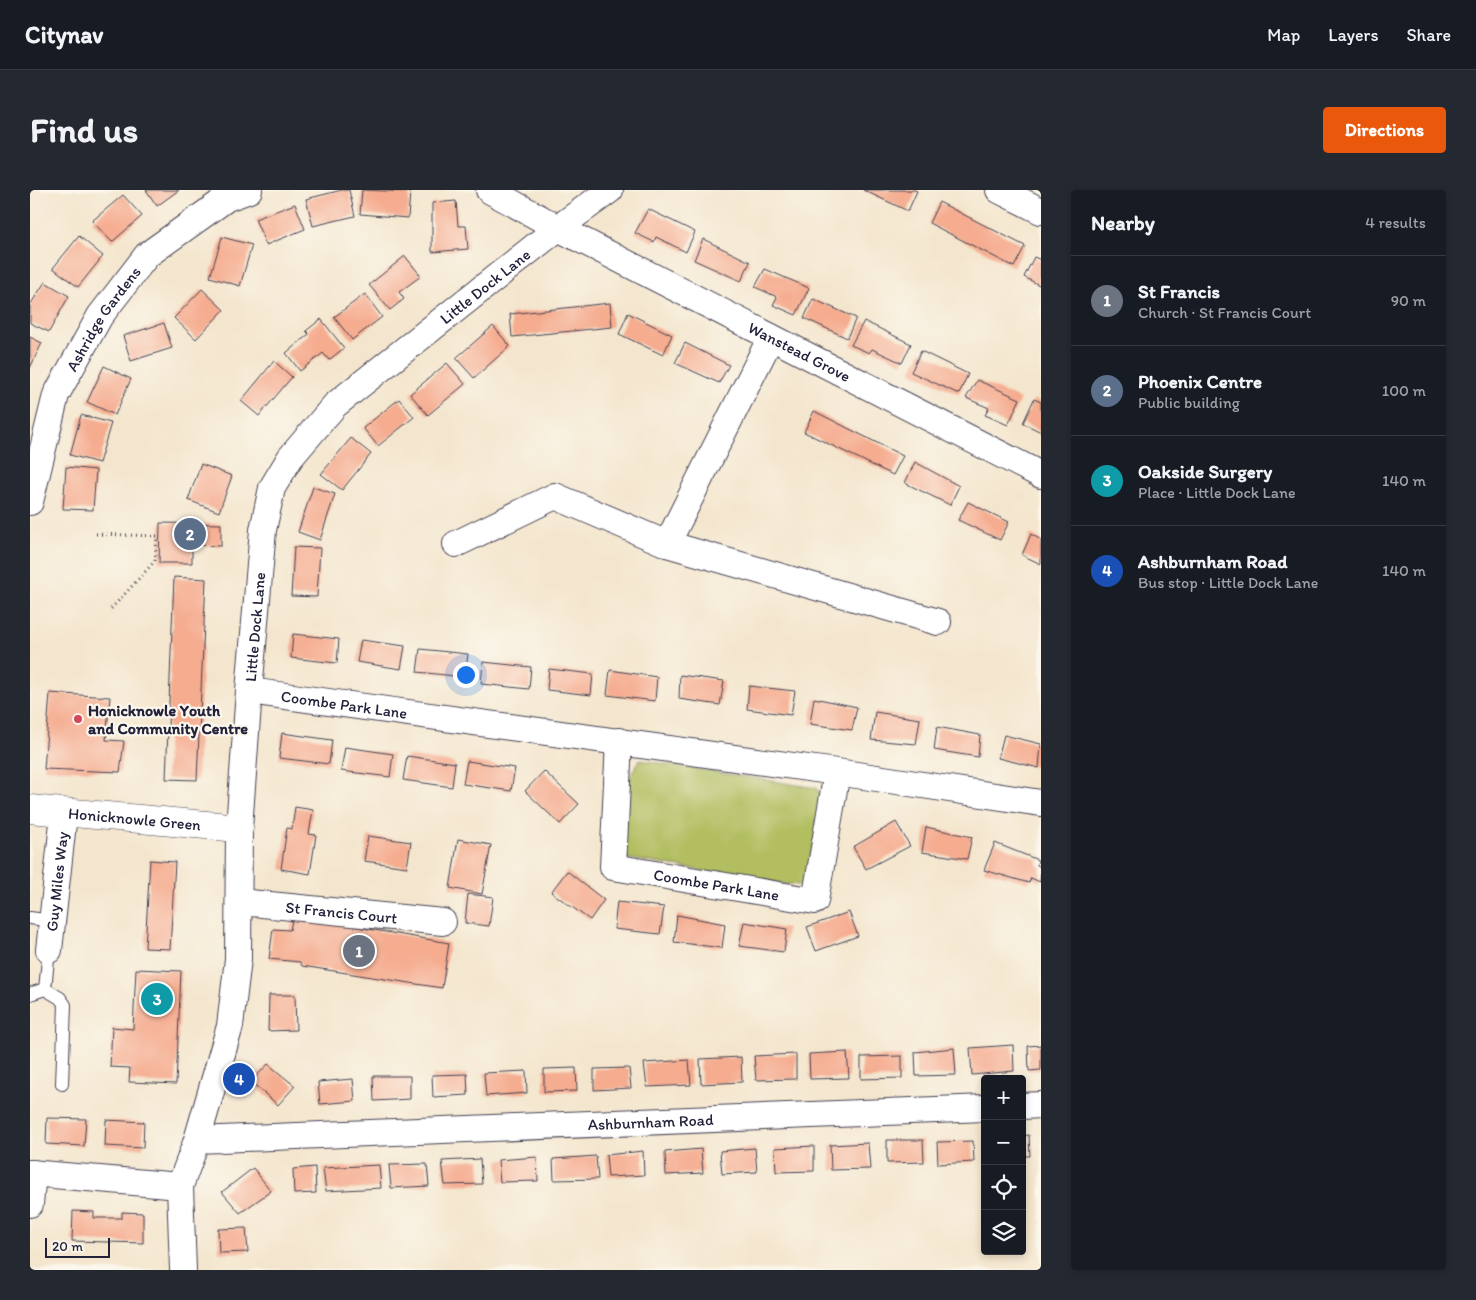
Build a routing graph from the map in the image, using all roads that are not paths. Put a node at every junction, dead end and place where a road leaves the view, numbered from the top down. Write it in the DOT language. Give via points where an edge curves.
graph roads {
  1 [pos="249,190"];
  2 [pos="489,190"];
  3 [pos="610,190"];
  4 [pos="999,190"];
  5 [pos="1041,211"];
  6 [pos="558,228"];
  7 [pos="771,337"];
  8 [pos="1041,475"];
  9 [pos="30,502"];
  10 [pos="456,544"];
  11 [pos="667,544"];
  12 [pos="938,622"];
  13 [pos="249,691"];
  14 [pos="619,742"];
  15 [pos="837,772"];
  16 [pos="1041,803"];
  17 [pos="30,809"];
  18 [pos="64,814"];
  19 [pos="239,828"];
  20 [pos="240,902"];
  21 [pos="41,920"];
  22 [pos="443,922"];
  23 [pos="49,950"];
  24 [pos="45,989"];
  25 [pos="30,994"];
  26 [pos="62,1084"];
  27 [pos="1041,1105"];
  28 [pos="1026,1106"];
  29 [pos="981,1108"];
  30 [pos="197,1140"];
  31 [pos="31,1173"];
  32 [pos="180,1186"];
  33 [pos="30,1204"];
  34 [pos="183,1270"];
  1 -- 9 [label="street, Ashridge Gardens" via="227,198 147,255 100,316 56,395"];
  2 -- 6 [label="street"];
  3 -- 6 [label="street, Little Dock Lane"];
  4 -- 5 [label="street"];
  6 -- 7 [label="street, Wanstead Grove"];
  6 -- 13 [label="street, Little Dock Lane" via="335,405 290,458 272,488 263,530"];
  7 -- 8 [label="street, Wanstead Grove"];
  7 -- 11 [label="street"];
  10 -- 11 [label="street" via="555,496"];
  11 -- 12 [label="street"];
  13 -- 14 [label="street, Coombe Park Lane"];
  13 -- 19 [label="street, Little Dock Lane"];
  14 -- 15 [label="street, Coombe Park Lane"];
  14 -- 15 [label="street, Coombe Park Lane" via="613,867 815,901"];
  15 -- 16 [label="street, Coombe Park Lane"];
  17 -- 18 [label="street, Honicknowle Green"];
  18 -- 19 [label="street, Honicknowle Green"];
  18 -- 21 [label="street, Guy Miles Way"];
  19 -- 20 [label="street, Little Dock Lane"];
  20 -- 22 [label="street, St Francis Court"];
  20 -- 30 [label="street, Little Dock Lane" via="238,959 230,1026"];
  21 -- 23 [label="street, Guy Miles Way"];
  23 -- 24 [label="lane"];
  24 -- 25 [label="lane"];
  24 -- 26 [label="lane" via="65,1005"];
  27 -- 28 [label="street"];
  29 -- 30 [label="street, Ashburnham Road"];
  30 -- 32 [label="street, Little Dock Lane"];
  31 -- 32 [label="street"];
  31 -- 33 [label="street"];
  32 -- 34 [label="street, Little Dock Lane"];
}
